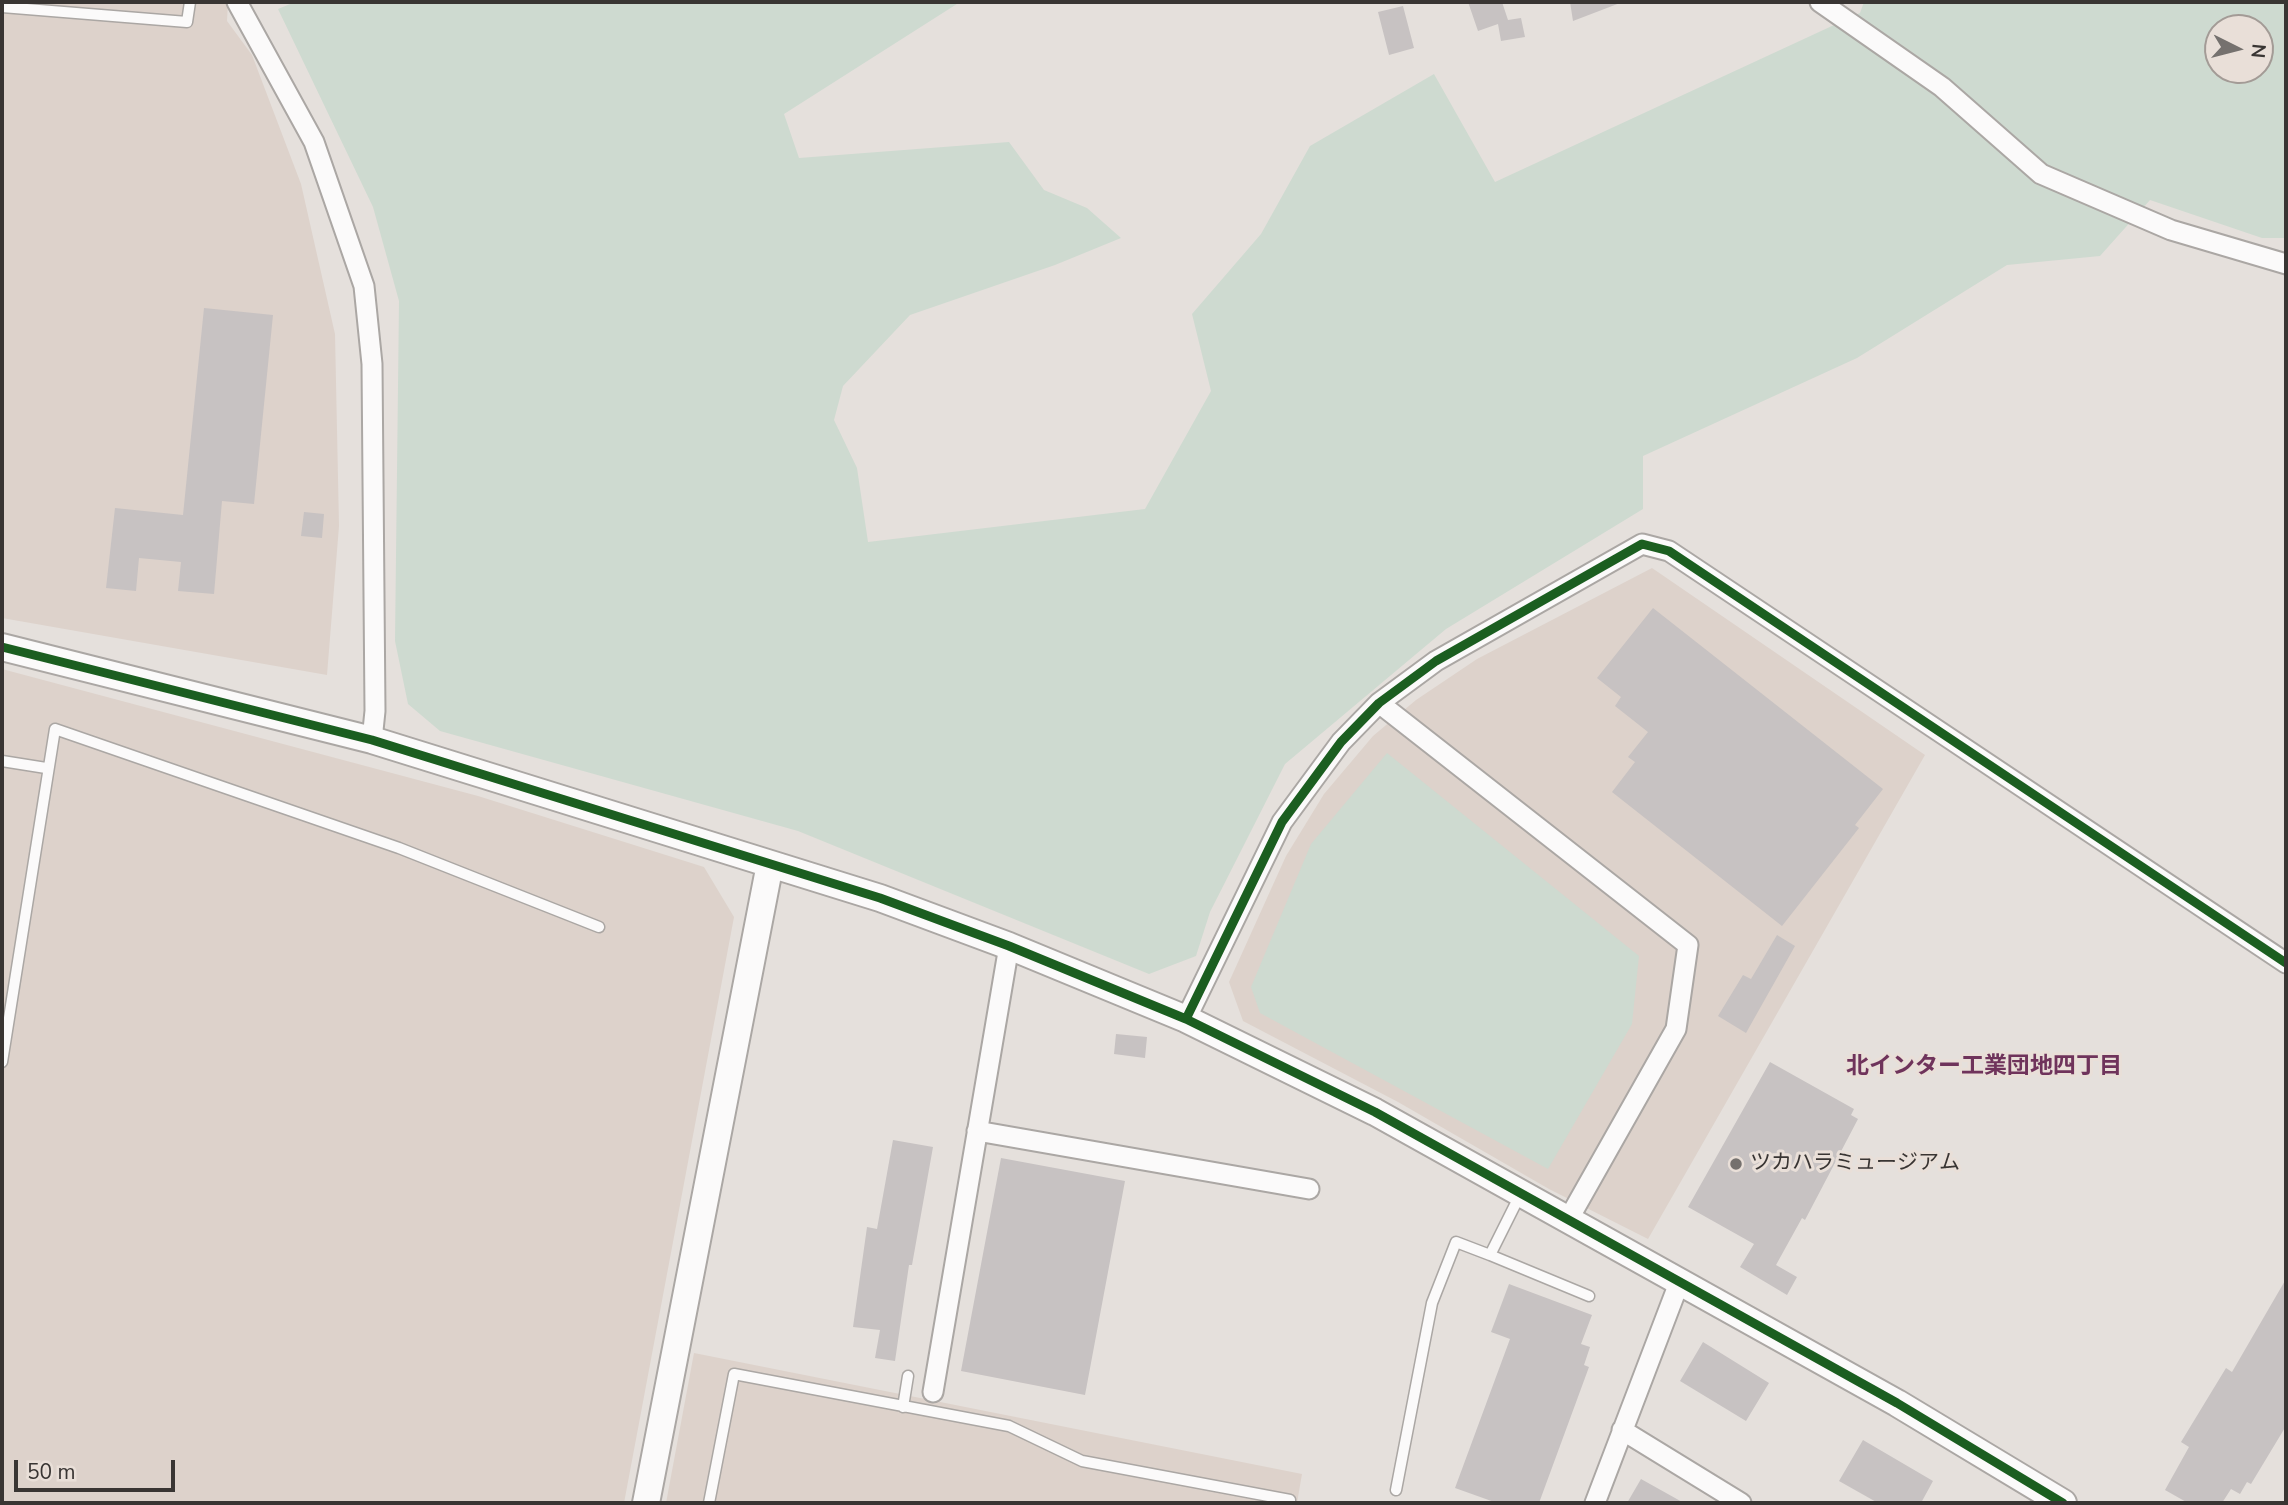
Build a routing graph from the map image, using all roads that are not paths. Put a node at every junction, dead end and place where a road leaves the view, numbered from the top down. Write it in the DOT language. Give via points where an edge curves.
graph roads {
  1 [pos="190,2"];
  2 [pos="237,2"];
  3 [pos="1820,2"];
  4 [pos="2,7"];
  5 [pos="2286,264"];
  6 [pos="2,647"];
  7 [pos="1379,703"];
  8 [pos="372,740"];
  9 [pos="2,761"];
  10 [pos="46,768"];
  11 [pos="770,864"];
  12 [pos="599,927"];
  13 [pos="1009,946"];
  14 [pos="2286,963"];
  15 [pos="1186,1019"];
  16 [pos="2,1062"];
  17 [pos="978,1131"];
  18 [pos="1309,1189"];
  19 [pos="1520,1194"];
  20 [pos="1568,1220"];
  21 [pos="1490,1255"];
  22 [pos="1679,1283"];
  23 [pos="1589,1296"];
  24 [pos="908,1376"];
  25 [pos="933,1392"];
  26 [pos="903,1407"];
  27 [pos="1622,1430"];
  28 [pos="1396,1490"];
  29 [pos="646,1503"];
  30 [pos="709,1503"];
  31 [pos="1289,1503"];
  32 [pos="1595,1503"];
  33 [pos="1741,1503"];
  34 [pos="2063,1503"];
  1 -- 4 [label="lane" via="187,22"];
  2 -- 8 [label="street" via="314,142 364,286 372,364"];
  3 -- 5 [label="street" via="1942,87 2040,174 2171,230"];
  6 -- 8 [label="street"];
  7 -- 14 [label="street" via="1436,661 1642,544 1669,551"];
  7 -- 15 [label="street" via="1341,742 1282,822"];
  7 -- 20 [label="street" via="1688,945 1676,1029"];
  8 -- 11 [label="street"];
  9 -- 10 [label="lane"];
  10 -- 12 [label="lane" via="55,729 399,848"];
  10 -- 16 [label="lane"];
  11 -- 13 [label="street" via="880,898"];
  11 -- 29 [label="street"];
  13 -- 15 [label="street"];
  13 -- 17 [label="street"];
  15 -- 19 [label="street" via="1376,1112"];
  17 -- 18 [label="street"];
  17 -- 25 [label="street"];
  19 -- 20 [label="street"];
  19 -- 21 [label="lane"];
  20 -- 22 [label="street"];
  21 -- 23 [label="lane"];
  21 -- 28 [label="lane" via="1456,1242 1437,1291"];
  22 -- 27 [label="street"];
  22 -- 34 [label="street" via="1897,1403"];
  24 -- 26 [label="lane"];
  26 -- 30 [label="lane" via="734,1374"];
  26 -- 31 [label="lane" via="1009,1426 1082,1461"];
  27 -- 32 [label="street"];
  27 -- 33 [label="street"];
}
